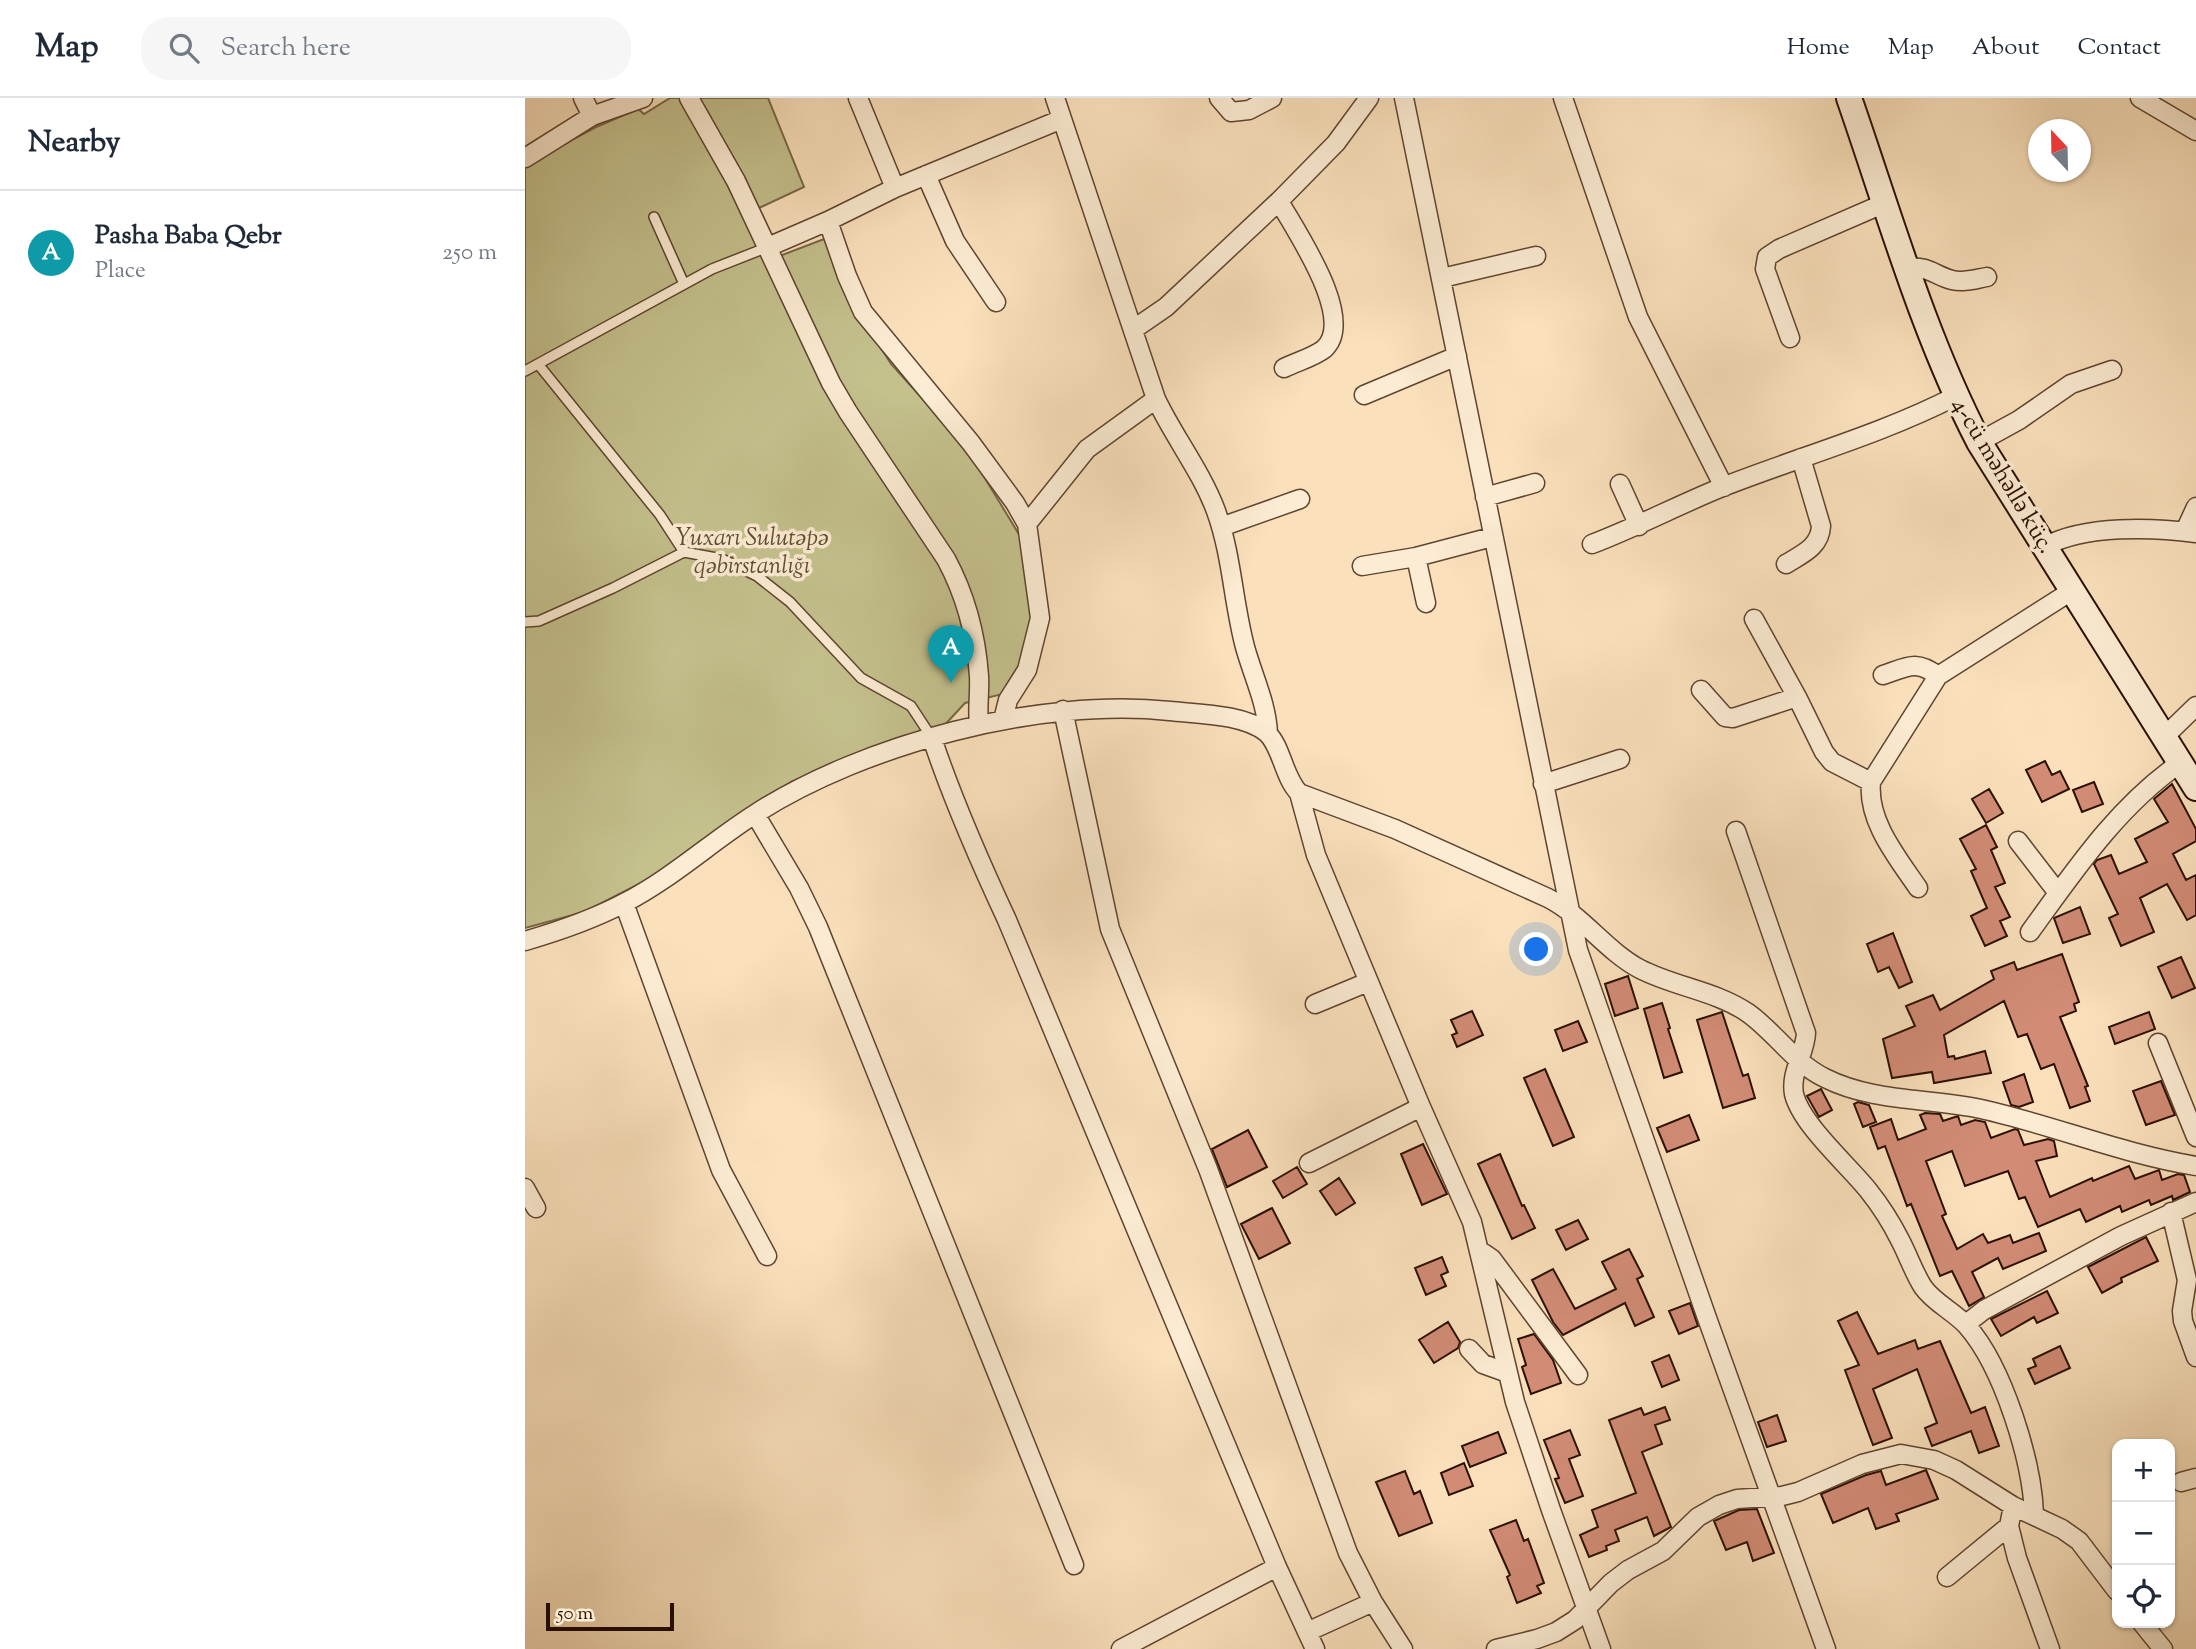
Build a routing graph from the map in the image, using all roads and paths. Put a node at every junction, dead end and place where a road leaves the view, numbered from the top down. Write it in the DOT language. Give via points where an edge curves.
graph roads {
  1 [pos="583,98"];
  2 [pos="643,98"];
  3 [pos="689,98"];
  4 [pos="858,98"];
  5 [pos="1055,98"];
  6 [pos="1219,98"];
  7 [pos="1272,98"];
  8 [pos="1369,98"];
  9 [pos="1404,98"];
  10 [pos="1563,98"];
  11 [pos="1849,98"];
  12 [pos="2140,98"];
  13 [pos="592,116"];
  14 [pos="1062,118"];
  15 [pos="2196,131"];
  16 [pos="525,158"];
  17 [pos="926,175"];
  18 [pos="895,188"];
  19 [pos="1279,201"];
  20 [pos="1885,203"];
  21 [pos="654,217"];
  22 [pos="828,221"];
  23 [pos="768,247"];
  24 [pos="1536,256"];
  25 [pos="1908,268"];
  26 [pos="1987,277"];
  27 [pos="1442,278"];
  28 [pos="684,284"];
  29 [pos="996,302"];
  30 [pos="1134,329"];
  31 [pos="1790,338"];
  32 [pos="1457,356"];
  33 [pos="538,364"];
  34 [pos="1284,368"];
  35 [pos="2112,370"];
  36 [pos="525,371"];
  37 [pos="1364,395"];
  38 [pos="1956,396"];
  39 [pos="1156,399"];
  40 [pos="1979,442"];
  41 [pos="1801,458"];
  42 [pos="1535,482"];
  43 [pos="1620,484"];
  44 [pos="1724,487"];
  45 [pos="1485,497"];
  46 [pos="1300,499"];
  47 [pos="2196,507"];
  48 [pos="1027,524"];
  49 [pos="1639,526"];
  50 [pos="1221,527"];
  51 [pos="2190,532"];
  52 [pos="1492,537"];
  53 [pos="1592,544"];
  54 [pos="2046,546"];
  55 [pos="684,552"];
  56 [pos="1416,557"];
  57 [pos="1786,564"];
  58 [pos="1361,566"];
  59 [pos="2073,590"];
  60 [pos="1426,603"];
  61 [pos="1754,619"];
  62 [pos="525,622"];
  63 [pos="1883,675"];
  64 [pos="1938,676"];
  65 [pos="1701,690"];
  66 [pos="1797,697"];
  67 [pos="2196,706"];
  68 [pos="1063,710"];
  69 [pos="1003,720"];
  70 [pos="979,726"];
  71 [pos="1268,734"];
  72 [pos="2164,737"];
  73 [pos="932,738"];
  74 [pos="1620,759"];
  75 [pos="2180,763"];
  76 [pos="1871,782"];
  77 [pos="1543,784"];
  78 [pos="2196,788"];
  79 [pos="1299,793"];
  80 [pos="755,814"];
  81 [pos="1736,831"];
  82 [pos="2018,841"];
  83 [pos="1918,888"];
  84 [pos="2058,893"];
  85 [pos="624,903"];
  86 [pos="1569,910"];
  87 [pos="2030,932"];
  88 [pos="525,941"];
  89 [pos="1368,982"];
  90 [pos="1315,1004"];
  91 [pos="2158,1043"];
  92 [pos="1798,1061"];
  93 [pos="1421,1107"];
  94 [pos="2196,1137"];
  95 [pos="1309,1163"];
  96 [pos="2196,1166"];
  97 [pos="525,1188"];
  98 [pos="2196,1202"];
  99 [pos="536,1208"];
  100 [pos="2171,1212"];
  101 [pos="1479,1250"];
  102 [pos="767,1256"];
  103 [pos="1966,1324"];
  104 [pos="1469,1349"];
  105 [pos="2196,1357"];
  106 [pos="1508,1373"];
  107 [pos="1578,1376"];
  108 [pos="1771,1496"];
  109 [pos="2013,1506"];
  110 [pos="2034,1514"];
  111 [pos="2009,1526"];
  112 [pos="1074,1565"];
  113 [pos="1277,1567"];
  114 [pos="1947,1577"];
  115 [pos="2112,1584"];
  116 [pos="1373,1602"];
  117 [pos="1587,1609"];
  118 [pos="2146,1628"];
  119 [pos="1307,1632"];
  120 [pos="1503,1648"];
  121 [pos="1121,1649"];
  122 [pos="1314,1649"];
  123 [pos="1403,1649"];
  124 [pos="1601,1649"];
  125 [pos="1826,1649"];
  126 [pos="2050,1649"];
  127 [pos="2162,1649"];
  1 -- 13 [label="street"];
  2 -- 13 [label="street"];
  3 -- 23 [label="street"];
  4 -- 18 [label="street"];
  5 -- 14 [label="street"];
  6 -- 7 [label="street" via="1231,112 1249,110"];
  8 -- 19 [label="street" via="1336,143"];
  9 -- 27 [label="street"];
  10 -- 44 [label="street" via="1638,317"];
  11 -- 20 [label="street, 4-cü məhəllə küç."];
  12 -- 15 [label="street"];
  13 -- 16 [label="street"];
  14 -- 17 [label="street"];
  14 -- 30 [label="street"];
  17 -- 18 [label="street"];
  17 -- 29 [label="street" via="955,241"];
  18 -- 22 [label="street"];
  19 -- 30 [label="street" via="1166,307"];
  19 -- 34 [label="street" via="1330,294 1334,317 1333,337 1323,349"];
  20 -- 25 [label="street, 4-cü məhəllə küç."];
  20 -- 31 [label="street" via="1767,257 1765,269"];
  21 -- 28 [label="lane"];
  22 -- 23 [label="street"];
  22 -- 48 [label="street" via="863,312 971,443"];
  23 -- 28 [label="lane"];
  23 -- 70 [label="street" via="842,402 958,582 974,638"];
  24 -- 27 [label="street"];
  25 -- 26 [label="street" via="1932,270 1963,282"];
  25 -- 38 [label="street, 4-cü məhəllə küç."];
  27 -- 32 [label="street"];
  28 -- 33 [label="lane"];
  30 -- 39 [label="street"];
  32 -- 37 [label="street"];
  32 -- 45 [label="street"];
  33 -- 36 [label="lane"];
  33 -- 55 [label="lane" via="660,515"];
  35 -- 40 [label="street" via="2071,384"];
  38 -- 40 [label="street, 4-cü məhəllə küç."];
  38 -- 41 [label="street" via="1917,416"];
  39 -- 48 [label="street" via="1087,449"];
  39 -- 50 [label="street" via="1203,482"];
  40 -- 54 [label="street, 4-cü məhəllə küç."];
  41 -- 44 [label="street"];
  41 -- 57 [label="street" via="1820,536 1815,545"];
  42 -- 45 [label="street"];
  43 -- 49 [label="street"];
  44 -- 49 [label="street"];
  45 -- 52 [label="street"];
  46 -- 50 [label="street"];
  47 -- 51 [label="street"];
  48 -- 69 [label="street" via="1040,618 1027,670 1008,700"];
  49 -- 53 [label="street"];
  50 -- 71 [label="street" via="1236,612"];
  51 -- 54 [label="street" via="2108,530 2071,535"];
  52 -- 56 [label="street"];
  52 -- 77 [label="street"];
  54 -- 59 [label="street, 4-cü məhəllə küç."];
  55 -- 62 [label="lane" via="564,610"];
  55 -- 73 [label="lane" via="722,559 757,576 790,602 861,678 911,706"];
  56 -- 58 [label="street"];
  56 -- 60 [label="street"];
  59 -- 64 [label="street"];
  59 -- 72 [label="street, 4-cü məhəllə küç."];
  61 -- 66 [label="street"];
  63 -- 64 [label="street" via="1915,664"];
  64 -- 76 [label="street"];
  65 -- 66 [label="street" via="1725,717 1733,718"];
  66 -- 76 [label="street" via="1832,762"];
  67 -- 72 [label="street"];
  68 -- 69 [label="street"];
  68 -- 71 [label="street" via="1124,708 1203,714 1241,720"];
  68 -- 116 [label="street" via="1110,929 1208,1169 1348,1553"];
  69 -- 70 [label="street"];
  70 -- 73 [label="street"];
  71 -- 79 [label="street"];
  72 -- 75 [label="street, 4-cü məhəllə küç."];
  73 -- 80 [label="street" via="811,782"];
  73 -- 113 [label="street" via="953,801"];
  74 -- 77 [label="street"];
  75 -- 78 [label="street, 4-cü məhəllə küç."];
  75 -- 84 [label="street" via="2146,788 2107,828"];
  76 -- 83 [label="street" via="1873,812"];
  77 -- 86 [label="street"];
  79 -- 86 [label="street" via="1395,828"];
  79 -- 89 [label="street" via="1316,855"];
  80 -- 85 [label="street"];
  80 -- 112 [label="street" via="818,927"];
  81 -- 92 [label="street" via="1803,1018 1806,1042"];
  82 -- 84 [label="street"];
  84 -- 87 [label="street"];
  85 -- 88 [label="street"];
  85 -- 102 [label="street" via="721,1170"];
  86 -- 92 [label="street" via="1638,968 1746,1011"];
  86 -- 108 [label="street" via="1582,960"];
  89 -- 90 [label="street"];
  89 -- 93 [label="street"];
  91 -- 94 [label="street"];
  92 -- 96 [label="street" via="1848,1087 1982,1109 2107,1147"];
  92 -- 103 [label="street" via="1794,1091 1803,1115 1870,1192 1926,1291"];
  93 -- 95 [label="street"];
  93 -- 101 [label="street" via="1472,1222"];
  97 -- 99 [label="street"];
  98 -- 100 [label="street"];
  100 -- 103 [label="street"];
  100 -- 105 [label="street" via="2187,1280 2183,1321"];
  101 -- 106 [label="street"];
  101 -- 107 [label="street" via="1492,1259"];
  103 -- 110 [label="street" via="2006,1396 2032,1481"];
  104 -- 106 [label="street" via="1483,1364"];
  106 -- 117 [label="street"];
  108 -- 109 [label="street" via="1798,1492 1862,1464 1901,1454 1956,1470"];
  108 -- 117 [label="street" via="1737,1499 1698,1517 1663,1551 1611,1583"];
  108 -- 125 [label="street"];
  109 -- 110 [label="street"];
  109 -- 111 [label="street"];
  110 -- 115 [label="street" via="2079,1541"];
  111 -- 114 [label="street"];
  111 -- 126 [label="street"];
  113 -- 119 [label="street"];
  113 -- 121 [label="street"];
  116 -- 119 [label="street"];
  116 -- 123 [label="street"];
  117 -- 120 [label="street" via="1556,1632"];
  117 -- 124 [label="street"];
  118 -- 127 [label="street"];
  119 -- 122 [label="street"];
}
